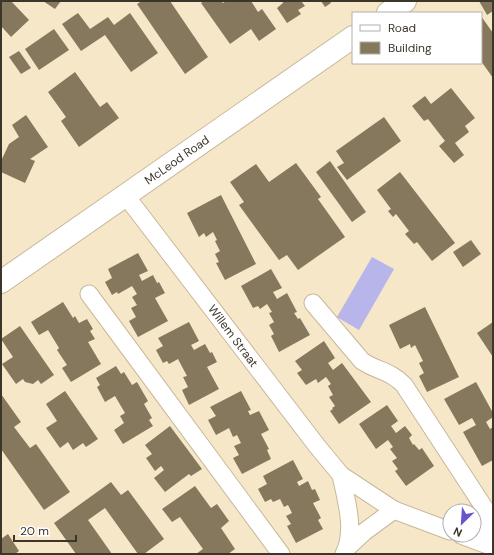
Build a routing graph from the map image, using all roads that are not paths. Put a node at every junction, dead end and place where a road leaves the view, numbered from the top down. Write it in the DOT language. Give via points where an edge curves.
graph roads {
  1 [pos="405,1"];
  2 [pos="389,12"];
  3 [pos="352,38"];
  4 [pos="126,196"];
  5 [pos="1,282"];
  6 [pos="89,294"];
  7 [pos="313,303"];
  8 [pos="341,475"];
  9 [pos="394,510"];
  10 [pos="442,528"];
  11 [pos="488,545"];
  12 [pos="346,550"];
  13 [pos="280,554"];
  1 -- 2 [label="street"];
  3 -- 4 [label="street, McLeod Road"];
  4 -- 5 [label="street, McLeod Road"];
  4 -- 8 [label="street, Willem Straat"];
  6 -- 13 [label="street"];
  7 -- 11 [label="street" via="362,361 387,372 404,385 489,515"];
  8 -- 9 [label="street, Willem Straat"];
  8 -- 12 [label="street, Willem Straat" via="350,525"];
  9 -- 10 [label="street, Willem Straat"];
  9 -- 12 [label="street, Willem Straat" via="364,532"];
}
